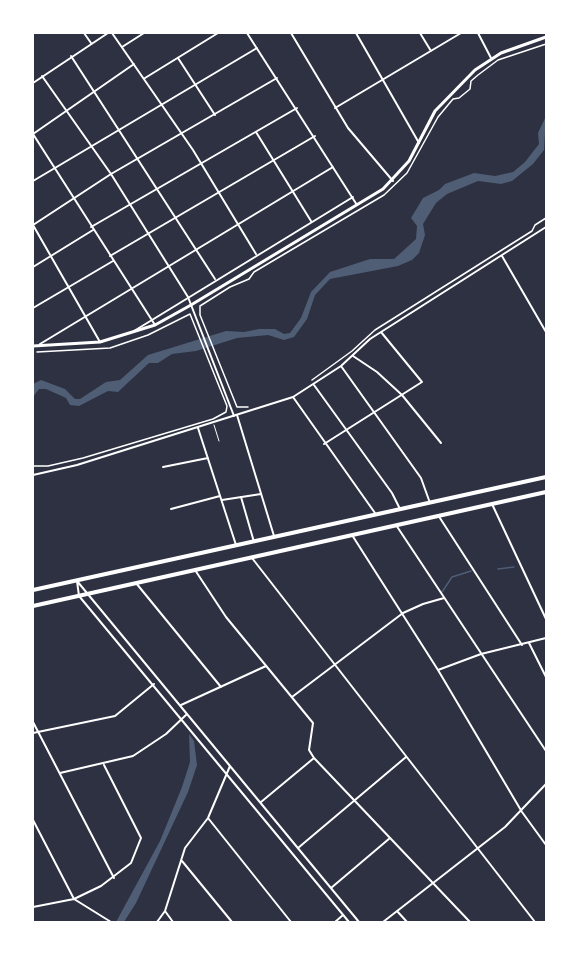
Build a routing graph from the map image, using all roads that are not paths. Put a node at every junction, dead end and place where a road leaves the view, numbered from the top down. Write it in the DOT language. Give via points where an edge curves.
graph roads {
  1 [pos="84,33"];
  2 [pos="110,33"];
  3 [pos="144,33"];
  4 [pos="218,33"];
  5 [pos="247,33"];
  6 [pos="291,33"];
  7 [pos="356,33"];
  8 [pos="420,33"];
  9 [pos="462,33"];
  10 [pos="478,33"];
  11 [pos="546,37"];
  12 [pos="92,44"];
  13 [pos="546,44"];
  14 [pos="122,47"];
  15 [pos="257,48"];
  16 [pos="431,51"];
  17 [pos="71,56"];
  18 [pos="178,58"];
  19 [pos="491,58"];
  20 [pos="135,63"];
  21 [pos="42,76"];
  22 [pos="145,78"];
  23 [pos="277,78"];
  24 [pos="383,79"];
  25 [pos="33,83"];
  26 [pos="195,85"];
  27 [pos="94,91"];
  28 [pos="163,106"];
  29 [pos="297,108"];
  30 [pos="335,108"];
  31 [pos="66,110"];
  32 [pos="215,115"];
  33 [pos="121,129"];
  34 [pos="256,132"];
  35 [pos="33,134"];
  36 [pos="182,134"];
  37 [pos="315,136"];
  38 [pos="419,143"];
  39 [pos="91,146"];
  40 [pos="139,158"];
  41 [pos="274,162"];
  42 [pos="201,163"];
  43 [pos="55,167"];
  44 [pos="333,167"];
  45 [pos="111,174"];
  46 [pos="393,180"];
  47 [pos="33,181"];
  48 [pos="159,189"];
  49 [pos="292,192"];
  50 [pos="220,194"];
  51 [pos="353,197"];
  52 [pos="74,198"];
  53 [pos="131,205"];
  54 [pos="357,205"];
  55 [pos="177,218"];
  56 [pos="546,218"];
  57 [pos="311,221"];
  58 [pos="237,224"];
  59 [pos="33,225"];
  60 [pos="546,227"];
  61 [pos="92,229"];
  62 [pos="148,235"];
  63 [pos="196,249"];
  64 [pos="256,254"];
  65 [pos="51,256"];
  66 [pos="110,256"];
  67 [pos="502,256"];
  68 [pos="113,261"];
  69 [pos="169,266"];
  70 [pos="33,267"];
  71 [pos="215,279"];
  72 [pos="70,287"];
  73 [pos="131,288"];
  74 [pos="188,297"];
  75 [pos="191,305"];
  76 [pos="33,308"];
  77 [pos="85,315"];
  78 [pos="151,318"];
  79 [pos="200,321"];
  80 [pos="155,325"];
  81 [pos="381,332"];
  82 [pos="546,332"];
  83 [pos="132,333"];
  84 [pos="100,342"];
  85 [pos="35,346"];
  86 [pos="36,352"];
  87 [pos="353,356"];
  88 [pos="341,366"];
  89 [pos="219,369"];
  90 [pos="312,380"];
  91 [pos="314,384"];
  92 [pos="402,395"];
  93 [pos="293,397"];
  94 [pos="248,407"];
  95 [pos="373,414"];
  96 [pos="236,415"];
  97 [pos="213,423"];
  98 [pos="198,428"];
  99 [pos="346,430"];
  100 [pos="219,441"];
  101 [pos="441,442"];
  102 [pos="324,444"];
  103 [pos="208,458"];
  104 [pos="33,466"];
  105 [pos="164,467"];
  106 [pos="33,475"];
  107 [pos="546,477"];
  108 [pos="261,494"];
  109 [pos="546,494"];
  110 [pos="220,496"];
  111 [pos="241,497"];
  112 [pos="222,500"];
  113 [pos="430,503"];
  114 [pos="492,504"];
  115 [pos="400,508"];
  116 [pos="171,509"];
  117 [pos="375,513"];
  118 [pos="438,515"];
  119 [pos="396,525"];
  120 [pos="352,535"];
  121 [pos="275,537"];
  122 [pos="254,542"];
  123 [pos="236,546"];
  124 [pos="252,558"];
  125 [pos="195,570"];
  126 [pos="77,581"];
  127 [pos="136,583"];
  128 [pos="33,590"];
  129 [pos="87,594"];
  130 [pos="79,596"];
  131 [pos="444,598"];
  132 [pos="33,606"];
  133 [pos="403,614"];
  134 [pos="546,620"];
  135 [pos="546,638"];
  136 [pos="529,643"];
  137 [pos="522,645"];
  138 [pos="481,654"];
  139 [pos="266,666"];
  140 [pos="335,666"];
  141 [pos="438,670"];
  142 [pos="546,677"];
  143 [pos="154,684"];
  144 [pos="221,687"];
  145 [pos="292,697"];
  146 [pos="180,705"];
  147 [pos="188,714"];
  148 [pos="182,719"];
  149 [pos="33,722"];
  150 [pos="38,732"];
  151 [pos="33,733"];
  152 [pos="546,751"];
  153 [pos="406,757"];
  154 [pos="314,758"];
  155 [pos="104,765"];
  156 [pos="230,765"];
  157 [pos="227,772"];
  158 [pos="60,773"];
  159 [pos="546,784"];
  160 [pos="354,799"];
  161 [pos="261,802"];
  162 [pos="522,812"];
  163 [pos="208,818"];
  164 [pos="33,820"];
  165 [pos="390,838"];
  166 [pos="546,845"];
  167 [pos="298,848"];
  168 [pos="478,849"];
  169 [pos="305,856"];
  170 [pos="182,861"];
  171 [pos="299,861"];
  172 [pos="114,878"];
  173 [pos="433,884"];
  174 [pos="331,888"];
  175 [pos="74,899"];
  176 [pos="33,907"];
  177 [pos="165,911"];
  178 [pos="397,911"];
  179 [pos="343,915"];
  180 [pos="111,922"];
  181 [pos="157,922"];
  182 [pos="173,922"];
  183 [pos="232,922"];
  184 [pos="291,922"];
  185 [pos="334,922"];
  186 [pos="349,922"];
  187 [pos="359,922"];
  188 [pos="382,922"];
  189 [pos="407,922"];
  190 [pos="470,922"];
  191 [pos="536,922"];
  1 -- 12 [label="street"];
  2 -- 12 [label="street"];
  2 -- 14 [label="street"];
  3 -- 14 [label="street"];
  4 -- 18 [label="street"];
  5 -- 15 [label="street"];
  6 -- 30 [label="street"];
  7 -- 24 [label="street"];
  8 -- 16 [label="street"];
  9 -- 16 [label="street"];
  10 -- 19 [label="street"];
  11 -- 19 [label="main road"];
  12 -- 17 [label="street"];
  13 -- 79 [label="street" via="513,53 483,71 471,81 470,89 453,99 438,117 416,159 395,186 200,306"];
  14 -- 20 [label="street"];
  15 -- 23 [label="street"];
  15 -- 26 [label="street"];
  16 -- 24 [label="street"];
  17 -- 21 [label="street"];
  17 -- 27 [label="street"];
  18 -- 22 [label="street"];
  18 -- 26 [label="street"];
  19 -- 38 [label="main road" via="439,107"];
  20 -- 22 [label="street"];
  20 -- 27 [label="street"];
  21 -- 25 [label="street"];
  21 -- 31 [label="street"];
  22 -- 28 [label="street"];
  23 -- 29 [label="street"];
  23 -- 32 [label="street"];
  24 -- 30 [label="street"];
  24 -- 38 [label="street"];
  26 -- 28 [label="street"];
  26 -- 32 [label="street"];
  27 -- 31 [label="street"];
  27 -- 33 [label="street"];
  28 -- 33 [label="street"];
  28 -- 36 [label="street"];
  29 -- 34 [label="street"];
  29 -- 37 [label="street"];
  30 -- 46 [label="street"];
  31 -- 35 [label="street"];
  31 -- 39 [label="street"];
  32 -- 36 [label="street"];
  33 -- 39 [label="street"];
  33 -- 40 [label="street"];
  34 -- 41 [label="street"];
  34 -- 42 [label="street"];
  35 -- 43 [label="street"];
  36 -- 40 [label="street"];
  36 -- 42 [label="street"];
  37 -- 41 [label="street"];
  37 -- 44 [label="street"];
  38 -- 46 [label="main road"];
  39 -- 43 [label="street"];
  39 -- 45 [label="street"];
  40 -- 45 [label="street"];
  40 -- 48 [label="street"];
  41 -- 49 [label="street"];
  41 -- 50 [label="street"];
  42 -- 48 [label="street"];
  42 -- 50 [label="street"];
  43 -- 47 [label="street"];
  43 -- 52 [label="street"];
  44 -- 49 [label="street"];
  44 -- 51 [label="street"];
  45 -- 52 [label="street"];
  45 -- 53 [label="street"];
  46 -- 54 [label="main road"];
  48 -- 53 [label="street"];
  48 -- 55 [label="street"];
  49 -- 57 [label="street"];
  49 -- 58 [label="street"];
  50 -- 55 [label="street"];
  50 -- 58 [label="street"];
  51 -- 54 [label="street"];
  51 -- 57 [label="street"];
  52 -- 59 [label="street"];
  52 -- 61 [label="street"];
  53 -- 61 [label="street"];
  53 -- 62 [label="street"];
  54 -- 75 [label="main road"];
  55 -- 62 [label="street"];
  55 -- 63 [label="street"];
  56 -- 90 [label="street" via="532,231 375,330"];
  57 -- 64 [label="street"];
  58 -- 63 [label="street"];
  58 -- 64 [label="street"];
  59 -- 65 [label="street"];
  60 -- 67 [label="street"];
  61 -- 65 [label="street"];
  61 -- 66 [label="street"];
  62 -- 66 [label="street"];
  62 -- 69 [label="street"];
  63 -- 69 [label="street"];
  63 -- 71 [label="street"];
  64 -- 71 [label="street"];
  65 -- 70 [label="street"];
  65 -- 72 [label="street"];
  66 -- 68 [label="street"];
  67 -- 81 [label="street"];
  67 -- 82 [label="street"];
  68 -- 72 [label="street"];
  68 -- 73 [label="street"];
  69 -- 73 [label="street"];
  69 -- 74 [label="street"];
  71 -- 74 [label="street"];
  72 -- 76 [label="street"];
  72 -- 77 [label="street"];
  73 -- 77 [label="street"];
  73 -- 78 [label="street"];
  74 -- 75 [label="street"];
  74 -- 78 [label="street"];
  75 -- 79 [label="street"];
  75 -- 80 [label="main road"];
  77 -- 84 [label="street"];
  77 -- 85 [label="street"];
  78 -- 80 [label="street"];
  78 -- 83 [label="street"];
  79 -- 89 [label="street"];
  80 -- 83 [label="main road"];
  81 -- 87 [label="street"];
  81 -- 92 [label="street" via="422,382"];
  83 -- 84 [label="main road"];
  84 -- 85 [label="main road"];
  86 -- 104 [label="street" via="110,348 186,314 192,316 227,406 222,414 83,458"];
  87 -- 88 [label="street"];
  87 -- 92 [label="street"];
  88 -- 91 [label="street"];
  88 -- 95 [label="street"];
  89 -- 94 [label="street" via="237,407"];
  89 -- 96 [label="street"];
  91 -- 93 [label="street"];
  91 -- 99 [label="street"];
  92 -- 95 [label="street"];
  92 -- 101 [label="street"];
  93 -- 96 [label="street"];
  93 -- 102 [label="street"];
  95 -- 99 [label="street"];
  95 -- 113 [label="street" via="421,478"];
  96 -- 97 [label="street"];
  96 -- 108 [label="street"];
  97 -- 98 [label="street"];
  97 -- 100 [label="lane"];
  98 -- 103 [label="street"];
  98 -- 106 [label="street"];
  99 -- 102 [label="street"];
  99 -- 115 [label="street"];
  102 -- 117 [label="street"];
  103 -- 105 [label="street"];
  103 -- 110 [label="street"];
  107 -- 113 [label="main road"];
  108 -- 111 [label="street"];
  108 -- 121 [label="street"];
  109 -- 114 [label="main road"];
  110 -- 112 [label="street"];
  110 -- 116 [label="street"];
  111 -- 112 [label="street"];
  111 -- 122 [label="street"];
  112 -- 123 [label="street"];
  113 -- 115 [label="main road"];
  114 -- 118 [label="main road"];
  114 -- 134 [label="street"];
  115 -- 117 [label="main road"];
  117 -- 121 [label="main road"];
  118 -- 119 [label="main road"];
  118 -- 137 [label="street"];
  119 -- 120 [label="main road"];
  119 -- 131 [label="street"];
  120 -- 124 [label="main road"];
  120 -- 133 [label="street"];
  121 -- 122 [label="main road"];
  122 -- 123 [label="main road"];
  123 -- 126 [label="main road"];
  124 -- 125 [label="main road"];
  124 -- 140 [label="street"];
  125 -- 127 [label="main road"];
  125 -- 139 [label="street" via="209,595"];
  126 -- 128 [label="main road"];
  126 -- 129 [label="street"];
  126 -- 130 [label="street"];
  127 -- 129 [label="main road"];
  127 -- 144 [label="street"];
  129 -- 130 [label="main road"];
  129 -- 146 [label="street"];
  130 -- 132 [label="main road"];
  130 -- 143 [label="street"];
  131 -- 133 [label="street"];
  131 -- 138 [label="street"];
  133 -- 140 [label="street"];
  133 -- 141 [label="street"];
  135 -- 136 [label="street"];
  136 -- 137 [label="street"];
  136 -- 142 [label="street"];
  137 -- 138 [label="street"];
  138 -- 141 [label="street"];
  138 -- 152 [label="street"];
  139 -- 144 [label="street"];
  139 -- 145 [label="street"];
  140 -- 145 [label="street"];
  140 -- 153 [label="street"];
  141 -- 162 [label="street"];
  143 -- 148 [label="street"];
  143 -- 150 [label="street" via="116,716"];
  144 -- 146 [label="street"];
  145 -- 154 [label="street" via="314,725 309,750"];
  146 -- 147 [label="street"];
  147 -- 148 [label="street"];
  147 -- 156 [label="street"];
  148 -- 155 [label="street" via="133,756"];
  148 -- 157 [label="street"];
  149 -- 150 [label="street"];
  150 -- 151 [label="street"];
  150 -- 158 [label="street"];
  153 -- 160 [label="street"];
  153 -- 168 [label="street"];
  154 -- 160 [label="street"];
  154 -- 161 [label="street"];
  155 -- 158 [label="street"];
  155 -- 172 [label="street" via="141,838 131,863"];
  156 -- 157 [label="street"];
  156 -- 161 [label="street"];
  157 -- 163 [label="street"];
  157 -- 171 [label="street"];
  158 -- 172 [label="street"];
  159 -- 162 [label="street"];
  160 -- 165 [label="street"];
  160 -- 167 [label="street"];
  161 -- 167 [label="street"];
  162 -- 166 [label="street"];
  162 -- 168 [label="street"];
  163 -- 170 [label="street" via="189,841"];
  163 -- 184 [label="street"];
  164 -- 175 [label="street"];
  165 -- 173 [label="street"];
  165 -- 174 [label="street"];
  167 -- 169 [label="street"];
  168 -- 173 [label="street"];
  168 -- 191 [label="street"];
  169 -- 171 [label="street"];
  169 -- 174 [label="street"];
  170 -- 177 [label="street"];
  170 -- 183 [label="street"];
  171 -- 179 [label="street"];
  172 -- 175 [label="street"];
  173 -- 178 [label="street"];
  173 -- 190 [label="street"];
  174 -- 187 [label="street"];
  175 -- 176 [label="street"];
  175 -- 180 [label="street"];
  177 -- 181 [label="street"];
  177 -- 182 [label="street"];
  178 -- 188 [label="street"];
  178 -- 189 [label="street"];
  179 -- 185 [label="street"];
  179 -- 186 [label="street"];
}
